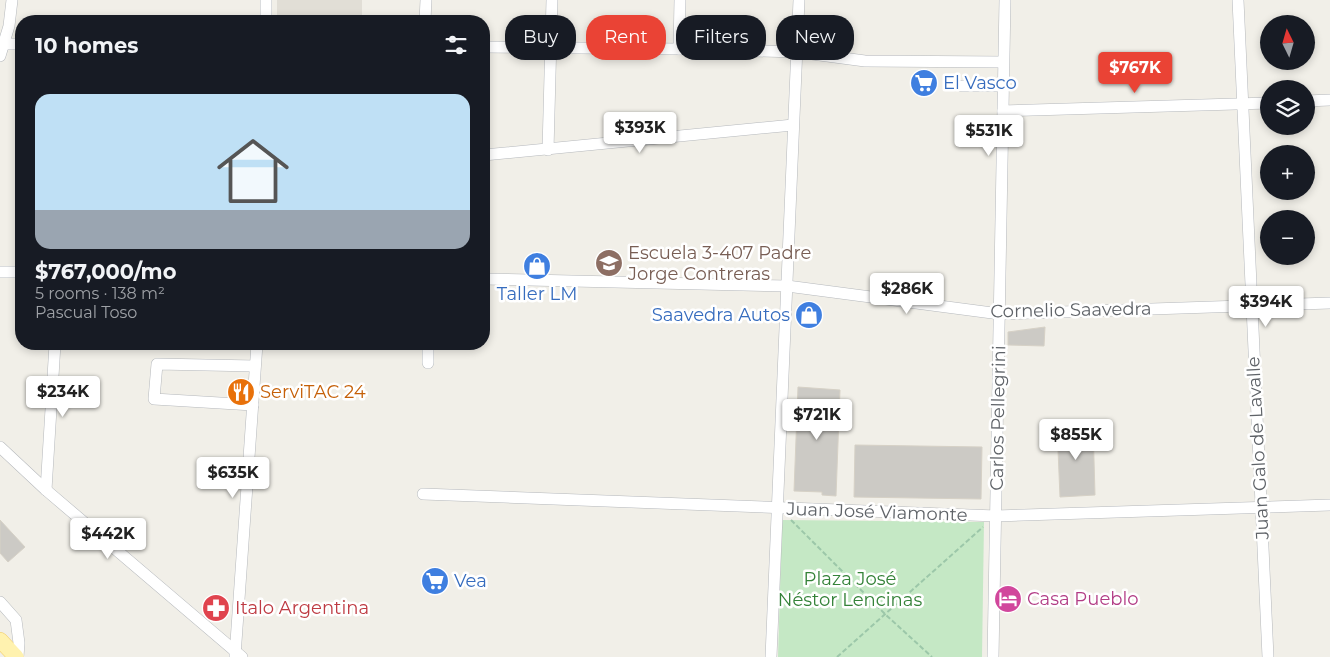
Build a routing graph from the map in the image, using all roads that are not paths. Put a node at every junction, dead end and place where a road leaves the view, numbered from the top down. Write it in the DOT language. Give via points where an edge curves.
graph roads {
  1 [pos="12,0"];
  2 [pos="266,0"];
  3 [pos="426,0"];
  4 [pos="552,0"];
  5 [pos="680,0"];
  6 [pos="799,0"];
  7 [pos="1005,0"];
  8 [pos="1238,0"];
  9 [pos="266,15"];
  10 [pos="425,15"];
  11 [pos="551,15"];
  12 [pos="680,15"];
  13 [pos="798,15"];
  14 [pos="2,44"];
  15 [pos="15,44"];
  16 [pos="490,47"];
  17 [pos="505,47"];
  18 [pos="576,48"];
  19 [pos="676,49"];
  20 [pos="0,56"];
  21 [pos="550,60"];
  22 [pos="797,60"];
  23 [pos="854,60"];
  24 [pos="1003,62"];
  25 [pos="962,86"];
  26 [pos="1003,86"];
  27 [pos="1330,100"];
  28 [pos="1315,101"];
  29 [pos="1260,104"];
  30 [pos="1242,105"];
  31 [pos="1003,110"];
  32 [pos="793,125"];
  33 [pos="548,150"];
  34 [pos="490,155"];
  35 [pos="0,272"];
  36 [pos="15,272"];
  37 [pos="490,279"];
  38 [pos="786,286"];
  39 [pos="1330,302"];
  40 [pos="1252,306"];
  41 [pos="1000,314"];
  42 [pos="55,350"];
  43 [pos="256,350"];
  44 [pos="428,350"];
  45 [pos="428,362"];
  46 [pos="255,366"];
  47 [pos="253,405"];
  48 [pos="0,447"];
  49 [pos="46,490"];
  50 [pos="423,494"];
  51 [pos="1330,505"];
  52 [pos="1261,507"];
  53 [pos="778,508"];
  54 [pos="996,516"];
  55 [pos="0,602"];
  56 [pos="0,640"];
  57 [pos="238,656"];
  58 [pos="16,657"];
  59 [pos="771,657"];
  60 [pos="993,657"];
  61 [pos="1268,657"];
  1 -- 14 [label="street"];
  2 -- 9 [label="street"];
  3 -- 10 [label="street"];
  4 -- 11 [label="street"];
  5 -- 12 [label="street"];
  6 -- 13 [label="street"];
  7 -- 24 [label="street, Carlos Pellegrini"];
  8 -- 30 [label="street, Juan Galo de Lavalle"];
  14 -- 15 [label="street"];
  14 -- 20 [label="street"];
  16 -- 17 [label="street"];
  18 -- 19 [label="street"];
  21 -- 33 [label="street"];
  22 -- 32 [label="street"];
  23 -- 24 [label="street"];
  24 -- 26 [label="street, Carlos Pellegrini"];
  25 -- 26 [label="street"];
  26 -- 31 [label="street, Carlos Pellegrini"];
  27 -- 28 [label="street"];
  29 -- 30 [label="street"];
  30 -- 31 [label="street"];
  30 -- 40 [label="street, Juan Galo de Lavalle"];
  31 -- 41 [label="street, Carlos Pellegrini"];
  32 -- 33 [label="street"];
  32 -- 38 [label="street"];
  33 -- 34 [label="street"];
  35 -- 36 [label="street"];
  37 -- 38 [label="street, Cornelio Saavedra"];
  38 -- 41 [label="street, Cornelio Saavedra"];
  38 -- 53 [label="street"];
  39 -- 40 [label="street, Cornelio Saavedra"];
  40 -- 41 [label="street, Cornelio Saavedra"];
  40 -- 52 [label="street, Juan Galo de Lavalle"];
  41 -- 54 [label="street, Carlos Pellegrini"];
  42 -- 49 [label="street"];
  43 -- 46 [label="street"];
  44 -- 45 [label="street"];
  46 -- 47 [label="street"];
  46 -- 47 [label="street" via="157,364 154,399"];
  47 -- 57 [label="street"];
  48 -- 49 [label="street"];
  49 -- 57 [label="street"];
  50 -- 53 [label="street, Juan José Viamonte"];
  51 -- 52 [label="street, Juan José Viamonte"];
  52 -- 54 [label="street, Juan José Viamonte"];
  52 -- 61 [label="street, Juan Galo de Lavalle"];
  53 -- 54 [label="street, Juan José Viamonte"];
  53 -- 59 [label="street"];
  54 -- 60 [label="street, Carlos Pellegrini"];
  55 -- 58 [label="street" via="16,620 19,643"];
  56 -- 58 [label="main road"];
}
